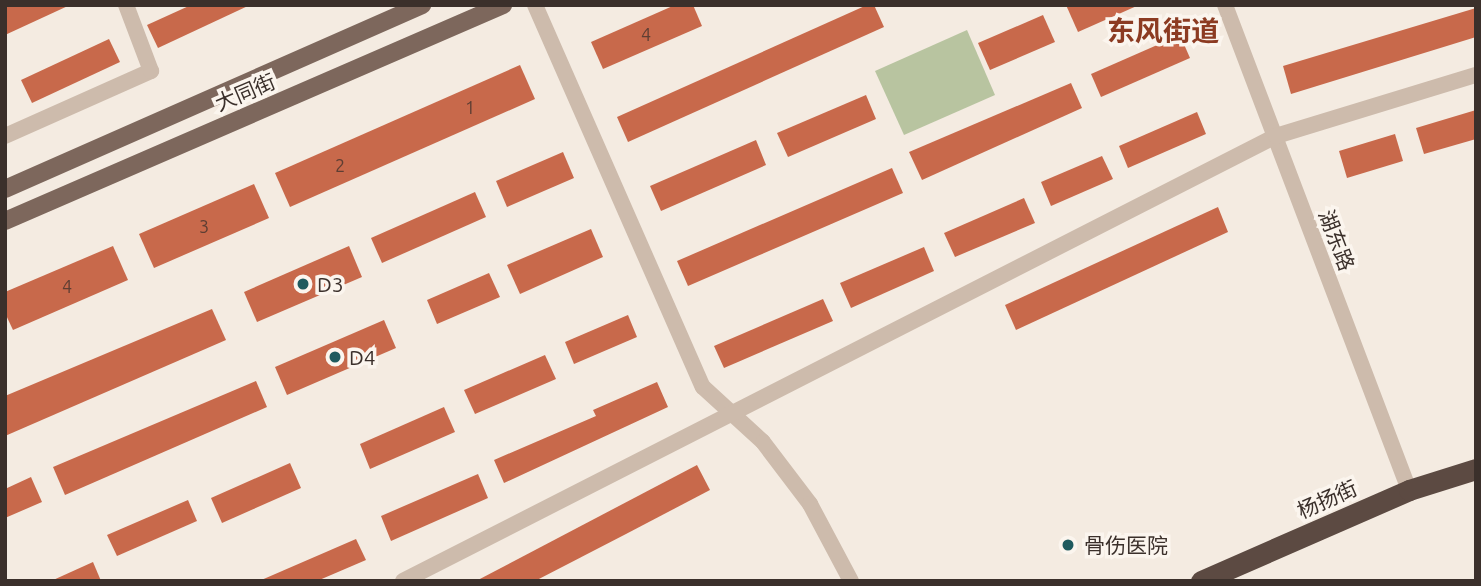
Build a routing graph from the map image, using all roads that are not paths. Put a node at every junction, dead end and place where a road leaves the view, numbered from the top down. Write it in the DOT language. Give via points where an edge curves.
graph roads {
  1 [pos="126,5"];
  2 [pos="422,5"];
  3 [pos="503,5"];
  4 [pos="535,5"];
  5 [pos="1224,5"];
  6 [pos="1476,75"];
  7 [pos="5,136"];
  8 [pos="1276,136"];
  9 [pos="5,189"];
  10 [pos="5,221"];
  11 [pos="727,413"];
  12 [pos="1476,469"];
  13 [pos="1409,490"];
  14 [pos="404,581"];
  15 [pos="851,581"];
  16 [pos="1201,581"];
  1 -- 7 [label="street" via="152,71"];
  2 -- 9 [label="main road, 大同街"];
  3 -- 10 [label="main road, 大同街"];
  4 -- 11 [label="street" via="702,387"];
  5 -- 8 [label="street, 湖东路"];
  6 -- 8 [label="street"];
  8 -- 11 [label="street"];
  8 -- 13 [label="street, 湖东路"];
  11 -- 14 [label="street"];
  11 -- 15 [label="street" via="762,442 810,504"];
  12 -- 13 [label="highway, 杨扬街"];
  13 -- 16 [label="highway, 杨扬街"];
}
